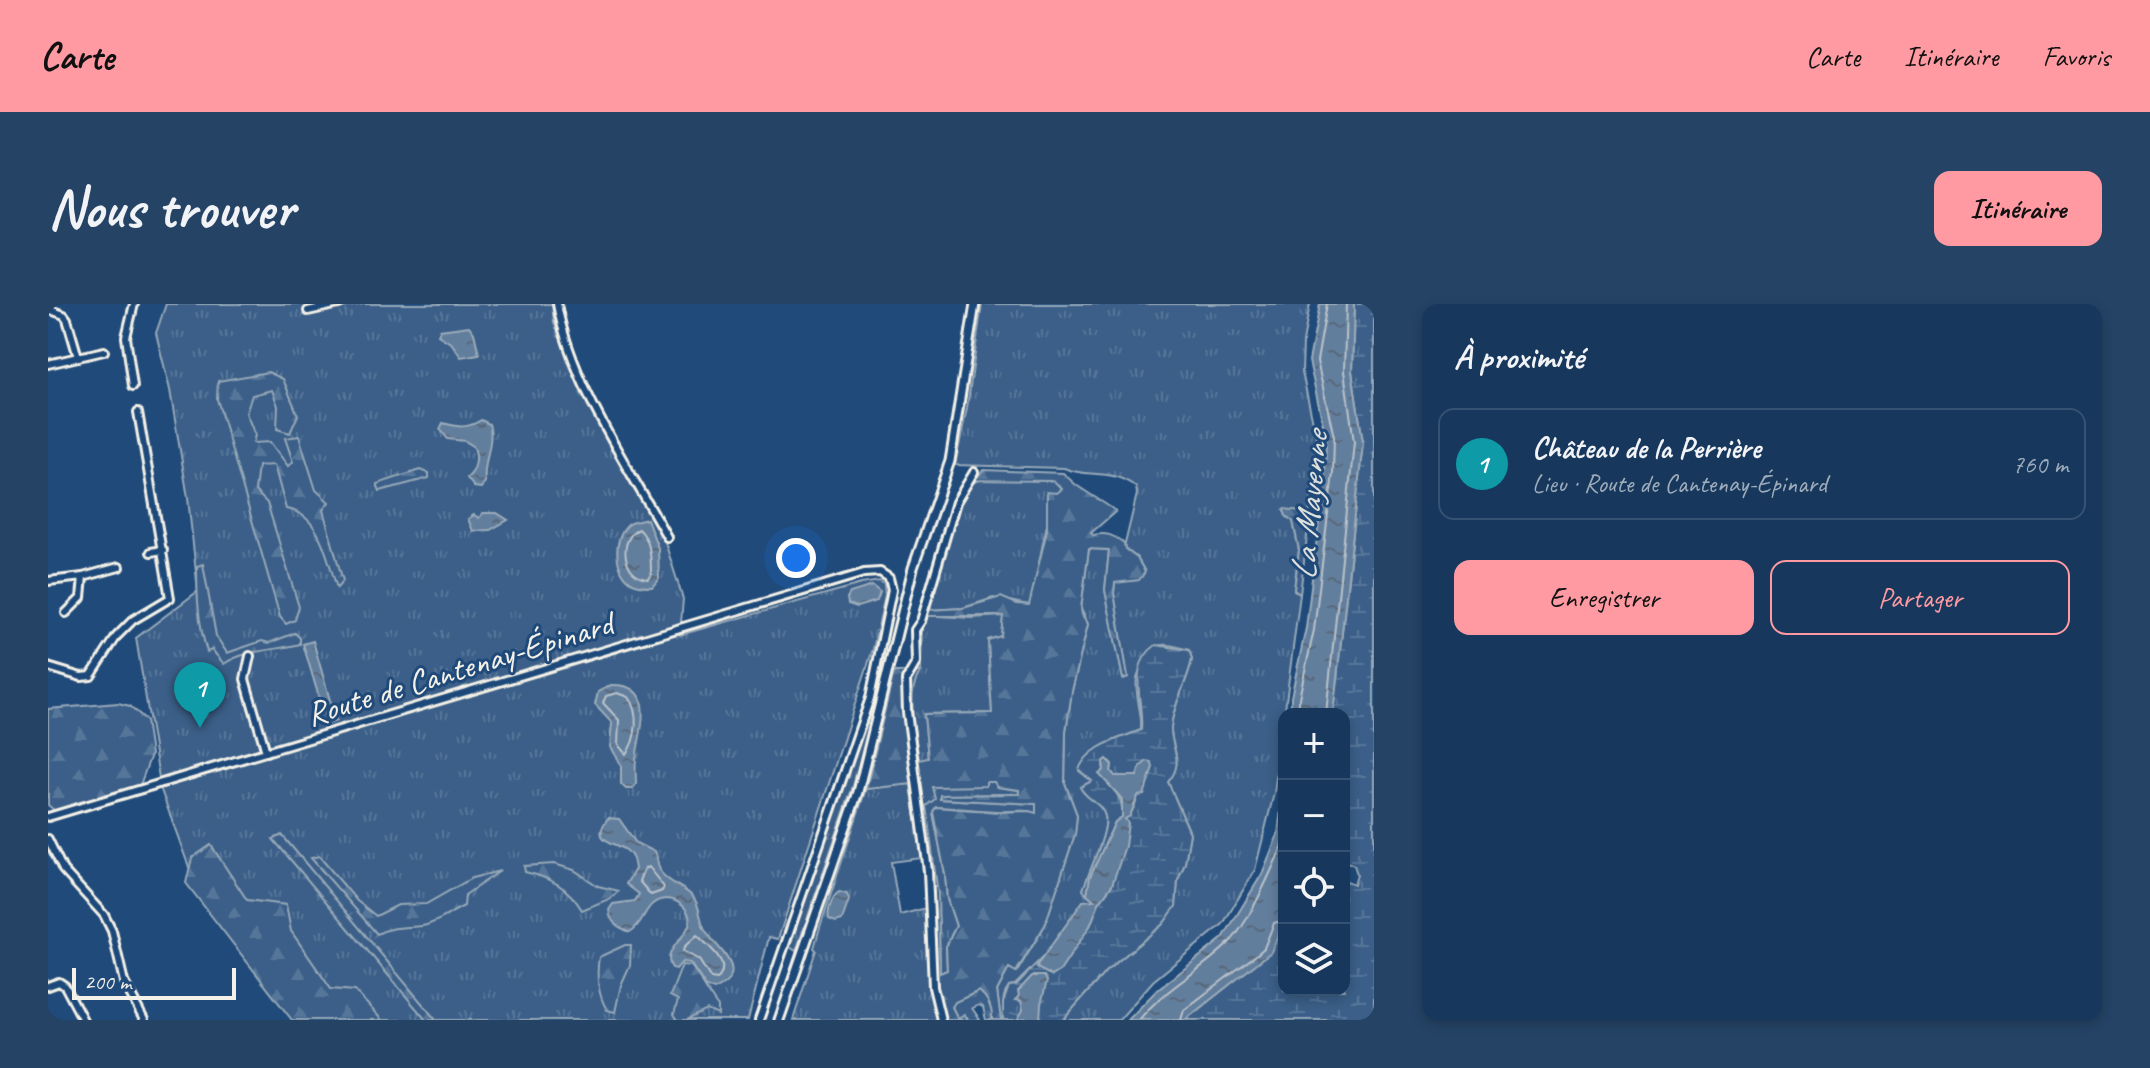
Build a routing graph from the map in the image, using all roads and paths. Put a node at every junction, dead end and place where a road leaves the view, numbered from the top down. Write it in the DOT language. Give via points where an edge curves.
graph roads {
  1 [pos="134,304"];
  2 [pos="339,304"];
  3 [pos="557,304"];
  4 [pos="975,304"];
  5 [pos="48,309"];
  6 [pos="308,311"];
  7 [pos="104,351"];
  8 [pos="78,357"];
  9 [pos="48,364"];
  10 [pos="133,386"];
  11 [pos="138,412"];
  12 [pos="974,472"];
  13 [pos="150,486"];
  14 [pos="140,488"];
  15 [pos="667,537"];
  16 [pos="163,550"];
  17 [pos="151,552"];
  18 [pos="119,567"];
  19 [pos="83,577"];
  20 [pos="48,581"];
  21 [pos="66,613"];
  22 [pos="250,656"];
  23 [pos="48,667"];
  24 [pos="266,752"];
  25 [pos="48,817"];
  26 [pos="48,839"];
  27 [pos="48,986"];
  28 [pos="83,1020"];
  29 [pos="144,1020"];
  30 [pos="759,1020"];
  31 [pos="779,1020"];
  32 [pos="941,1020"];
  1 -- 10 [label="street" via="126,337"];
  2 -- 6 [label="street"];
  3 -- 15 [label="street" via="563,338 590,396"];
  4 -- 31 [label="main road" via="950,461 913,568 858,792"];
  5 -- 8 [label="street" via="67,319"];
  7 -- 8 [label="street"];
  8 -- 9 [label="street"];
  11 -- 13 [label="street"];
  12 -- 32 [label="street" via="945,534 915,630 916,663 906,680 928,871 933,987"];
  13 -- 14 [label="street"];
  13 -- 16 [label="street"];
  16 -- 17 [label="street"];
  16 -- 23 [label="street" via="168,600 133,620 91,676"];
  18 -- 19 [label="street"];
  19 -- 20 [label="street"];
  19 -- 21 [label="street" via="81,598"];
  22 -- 24 [label="street" via="245,679"];
  24 -- 25 [label="street, Route de Cantenay-Épinard"];
  24 -- 30 [label="street, Route de Cantenay-Épinard" via="864,573 884,573 892,590 870,698"];
  26 -- 29 [label="street" via="63,870 104,915 124,982"];
  27 -- 28 [label="street" via="65,986"];
}
